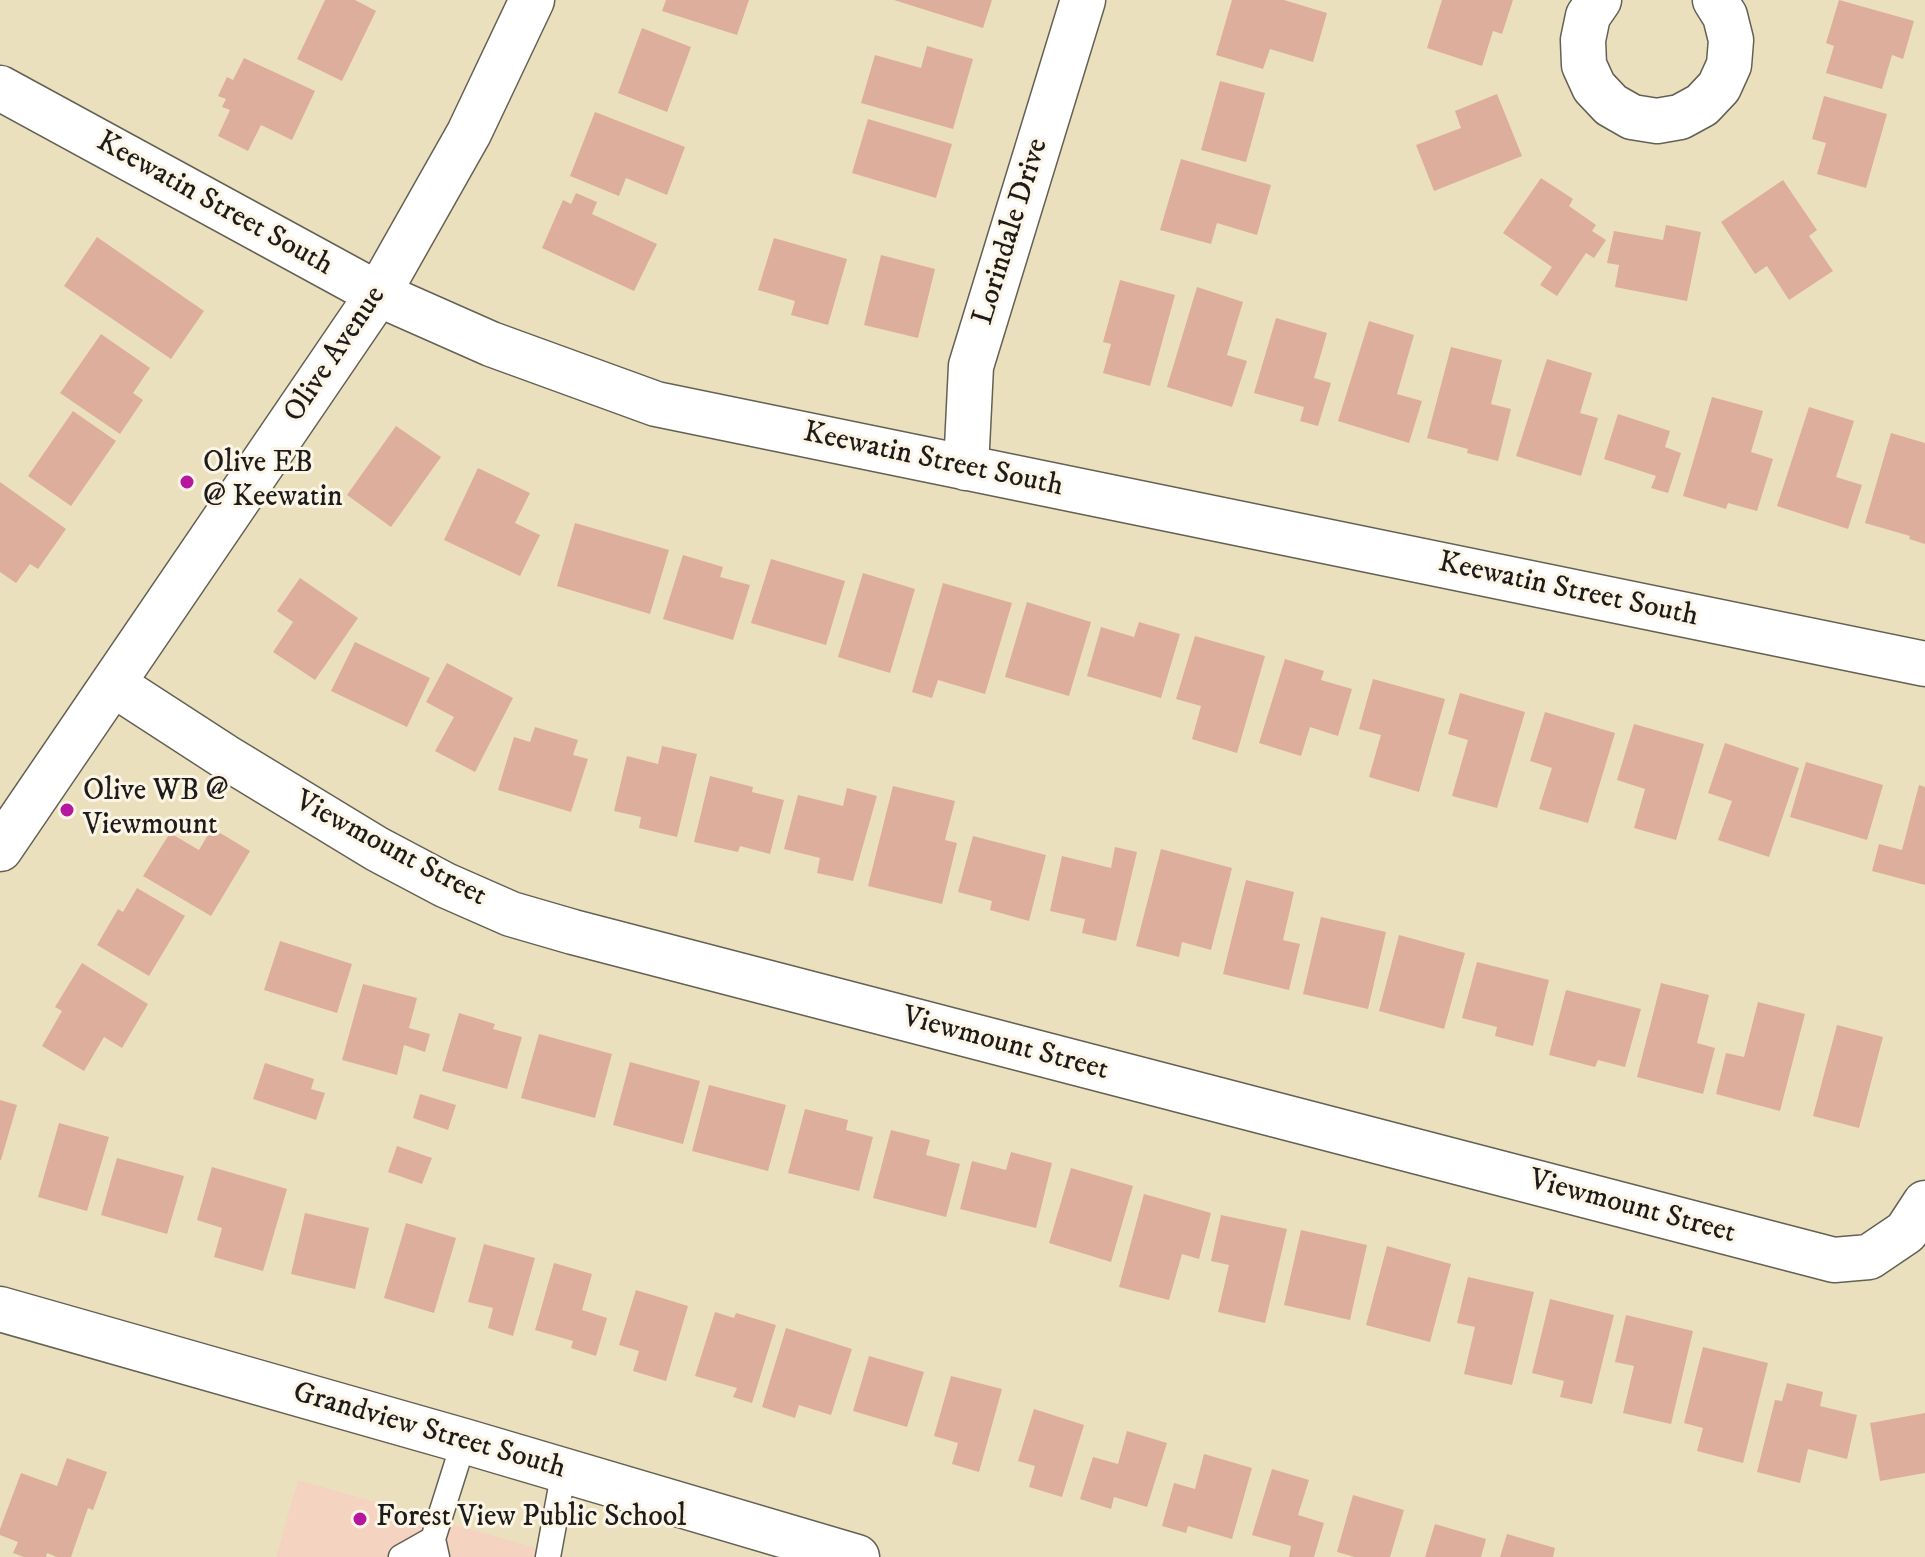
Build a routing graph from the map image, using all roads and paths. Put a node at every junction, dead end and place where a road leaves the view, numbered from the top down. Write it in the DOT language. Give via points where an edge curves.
graph roads {
  1 [pos="532,0"];
  2 [pos="1083,0"];
  3 [pos="1599,0"];
  4 [pos="1715,0"];
  5 [pos="0,88"];
  6 [pos="378,294"];
  7 [pos="966,468"];
  8 [pos="1925,664"];
  9 [pos="113,684"];
  10 [pos="0,849"];
  11 [pos="1925,1203"];
  12 [pos="0,1309"];
  13 [pos="464,1441"];
  14 [pos="564,1470"];
  15 [pos="435,1548"];
  16 [pos="401,1557"];
  17 [pos="548,1557"];
  18 [pos="857,1557"];
  1 -- 6 [label="street, Olive Avenue" via="469,133"];
  2 -- 7 [label="street, Lorindale Drive" via="971,366"];
  3 -- 4 [label="street" via="1588,16 1583,40 1584,65 1594,87 1632,117 1657,121 1702,105 1719,87 1729,65 1731,40"];
  5 -- 6 [label="street, Keewatin Street South"];
  6 -- 7 [label="street, Keewatin Street South" via="491,344 656,404"];
  6 -- 9 [label="street, Olive Avenue"];
  7 -- 8 [label="street, Keewatin Street South"];
  9 -- 10 [label="street, Olive Avenue"];
  9 -- 11 [label="street, Viewmount Street" via="377,849 511,914 573,932 1834,1260 1869,1257 1906,1232"];
  12 -- 13 [label="street, Grandview Street South"];
  13 -- 14 [label="street, Grandview Street South"];
  13 -- 15 [label="lane"];
  14 -- 17 [label="lane"];
  14 -- 18 [label="street, Grandview Street South"];
  15 -- 16 [label="lane"];
}
